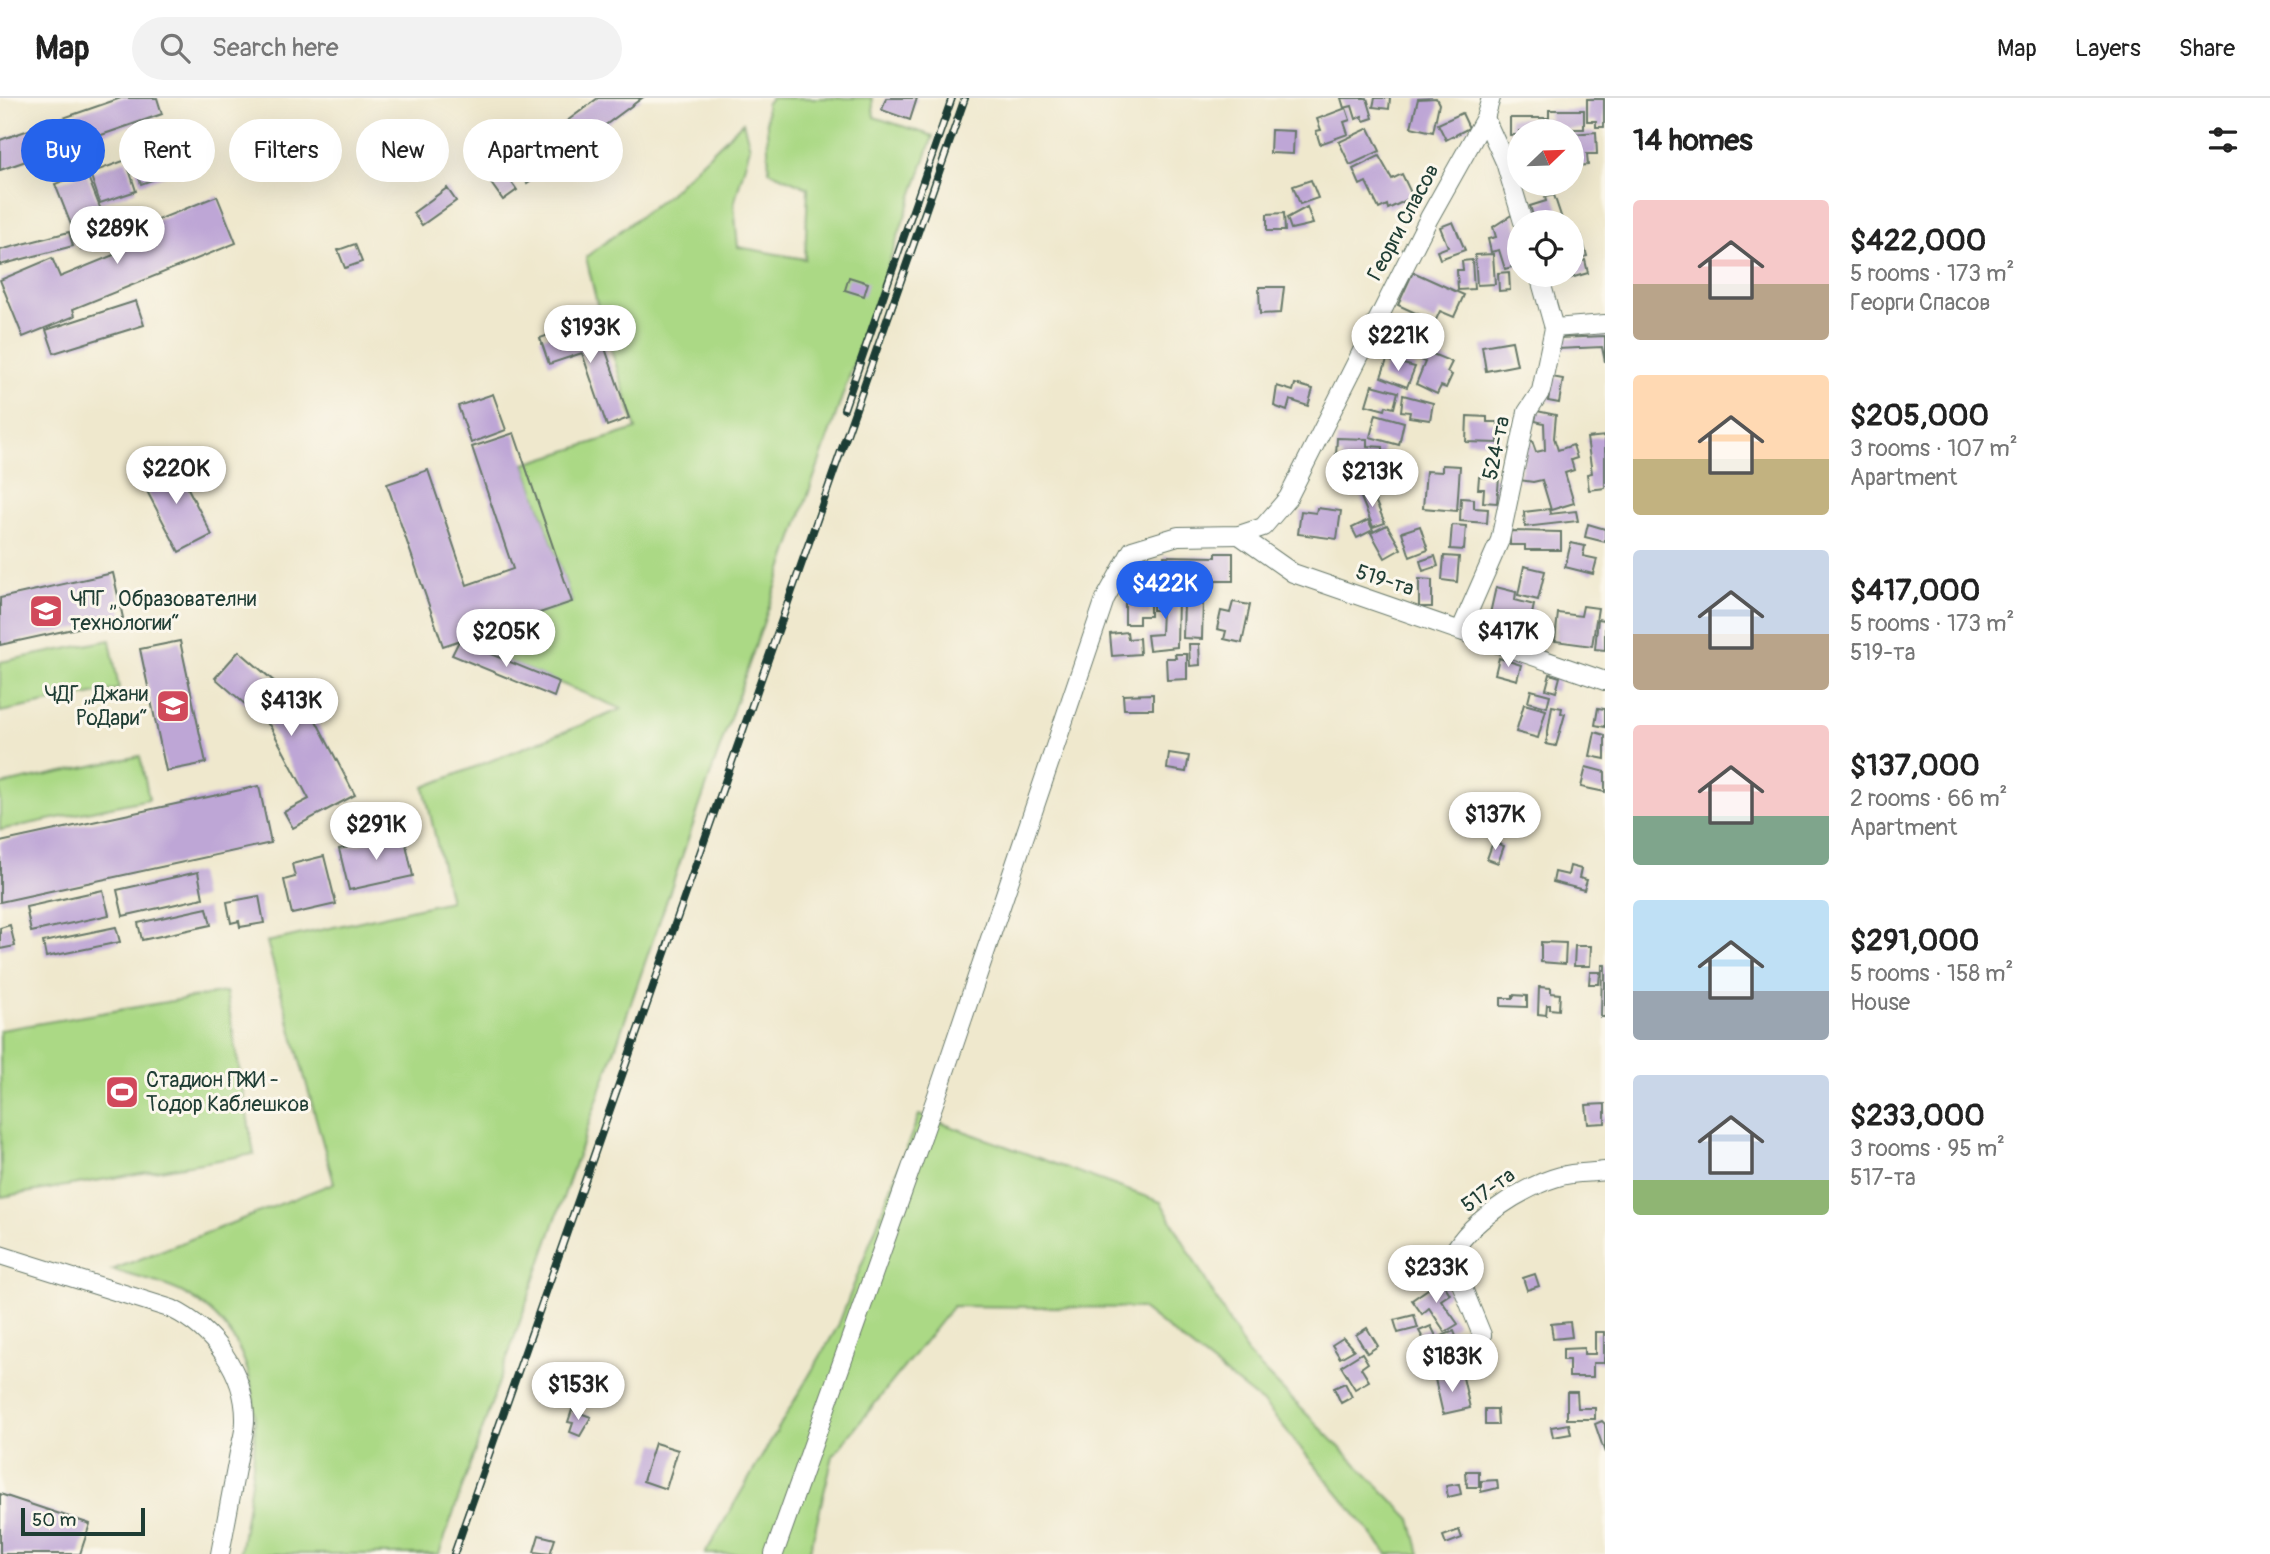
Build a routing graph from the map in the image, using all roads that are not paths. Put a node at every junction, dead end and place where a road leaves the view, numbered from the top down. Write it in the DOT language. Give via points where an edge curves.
graph roads {
  1 [pos="1491,98"];
  2 [pos="1485,118"];
  3 [pos="1519,210"];
  4 [pos="1543,287"];
  5 [pos="1605,324"];
  6 [pos="1555,328"];
  7 [pos="1239,535"];
  8 [pos="1461,629"];
  9 [pos="1605,681"];
  10 [pos="1605,1171"];
  11 [pos="0,1255"];
  12 [pos="1482,1335"];
  13 [pos="220,1554"];
  14 [pos="774,1554"];
  1 -- 2 [label="street, Георги Спасов"];
  2 -- 3 [label="street"];
  2 -- 7 [label="street, Георги Спасов" via="1429,218 1288,498 1263,527"];
  4 -- 6 [label="street, 524-та"];
  5 -- 6 [label="street"];
  6 -- 8 [label="street, 524-та" via="1541,391 1527,412 1500,540"];
  7 -- 8 [label="street, 519-та" via="1293,573"];
  7 -- 14 [label="street" via="1178,536 1132,550 1105,599 937,1095"];
  8 -- 9 [label="street, 519-та"];
  10 -- 12 [label="street, 517-та" via="1563,1175 1533,1185 1456,1245 1451,1259"];
  11 -- 13 [label="street" via="172,1309 193,1319 213,1338 239,1389 245,1421"];
}
